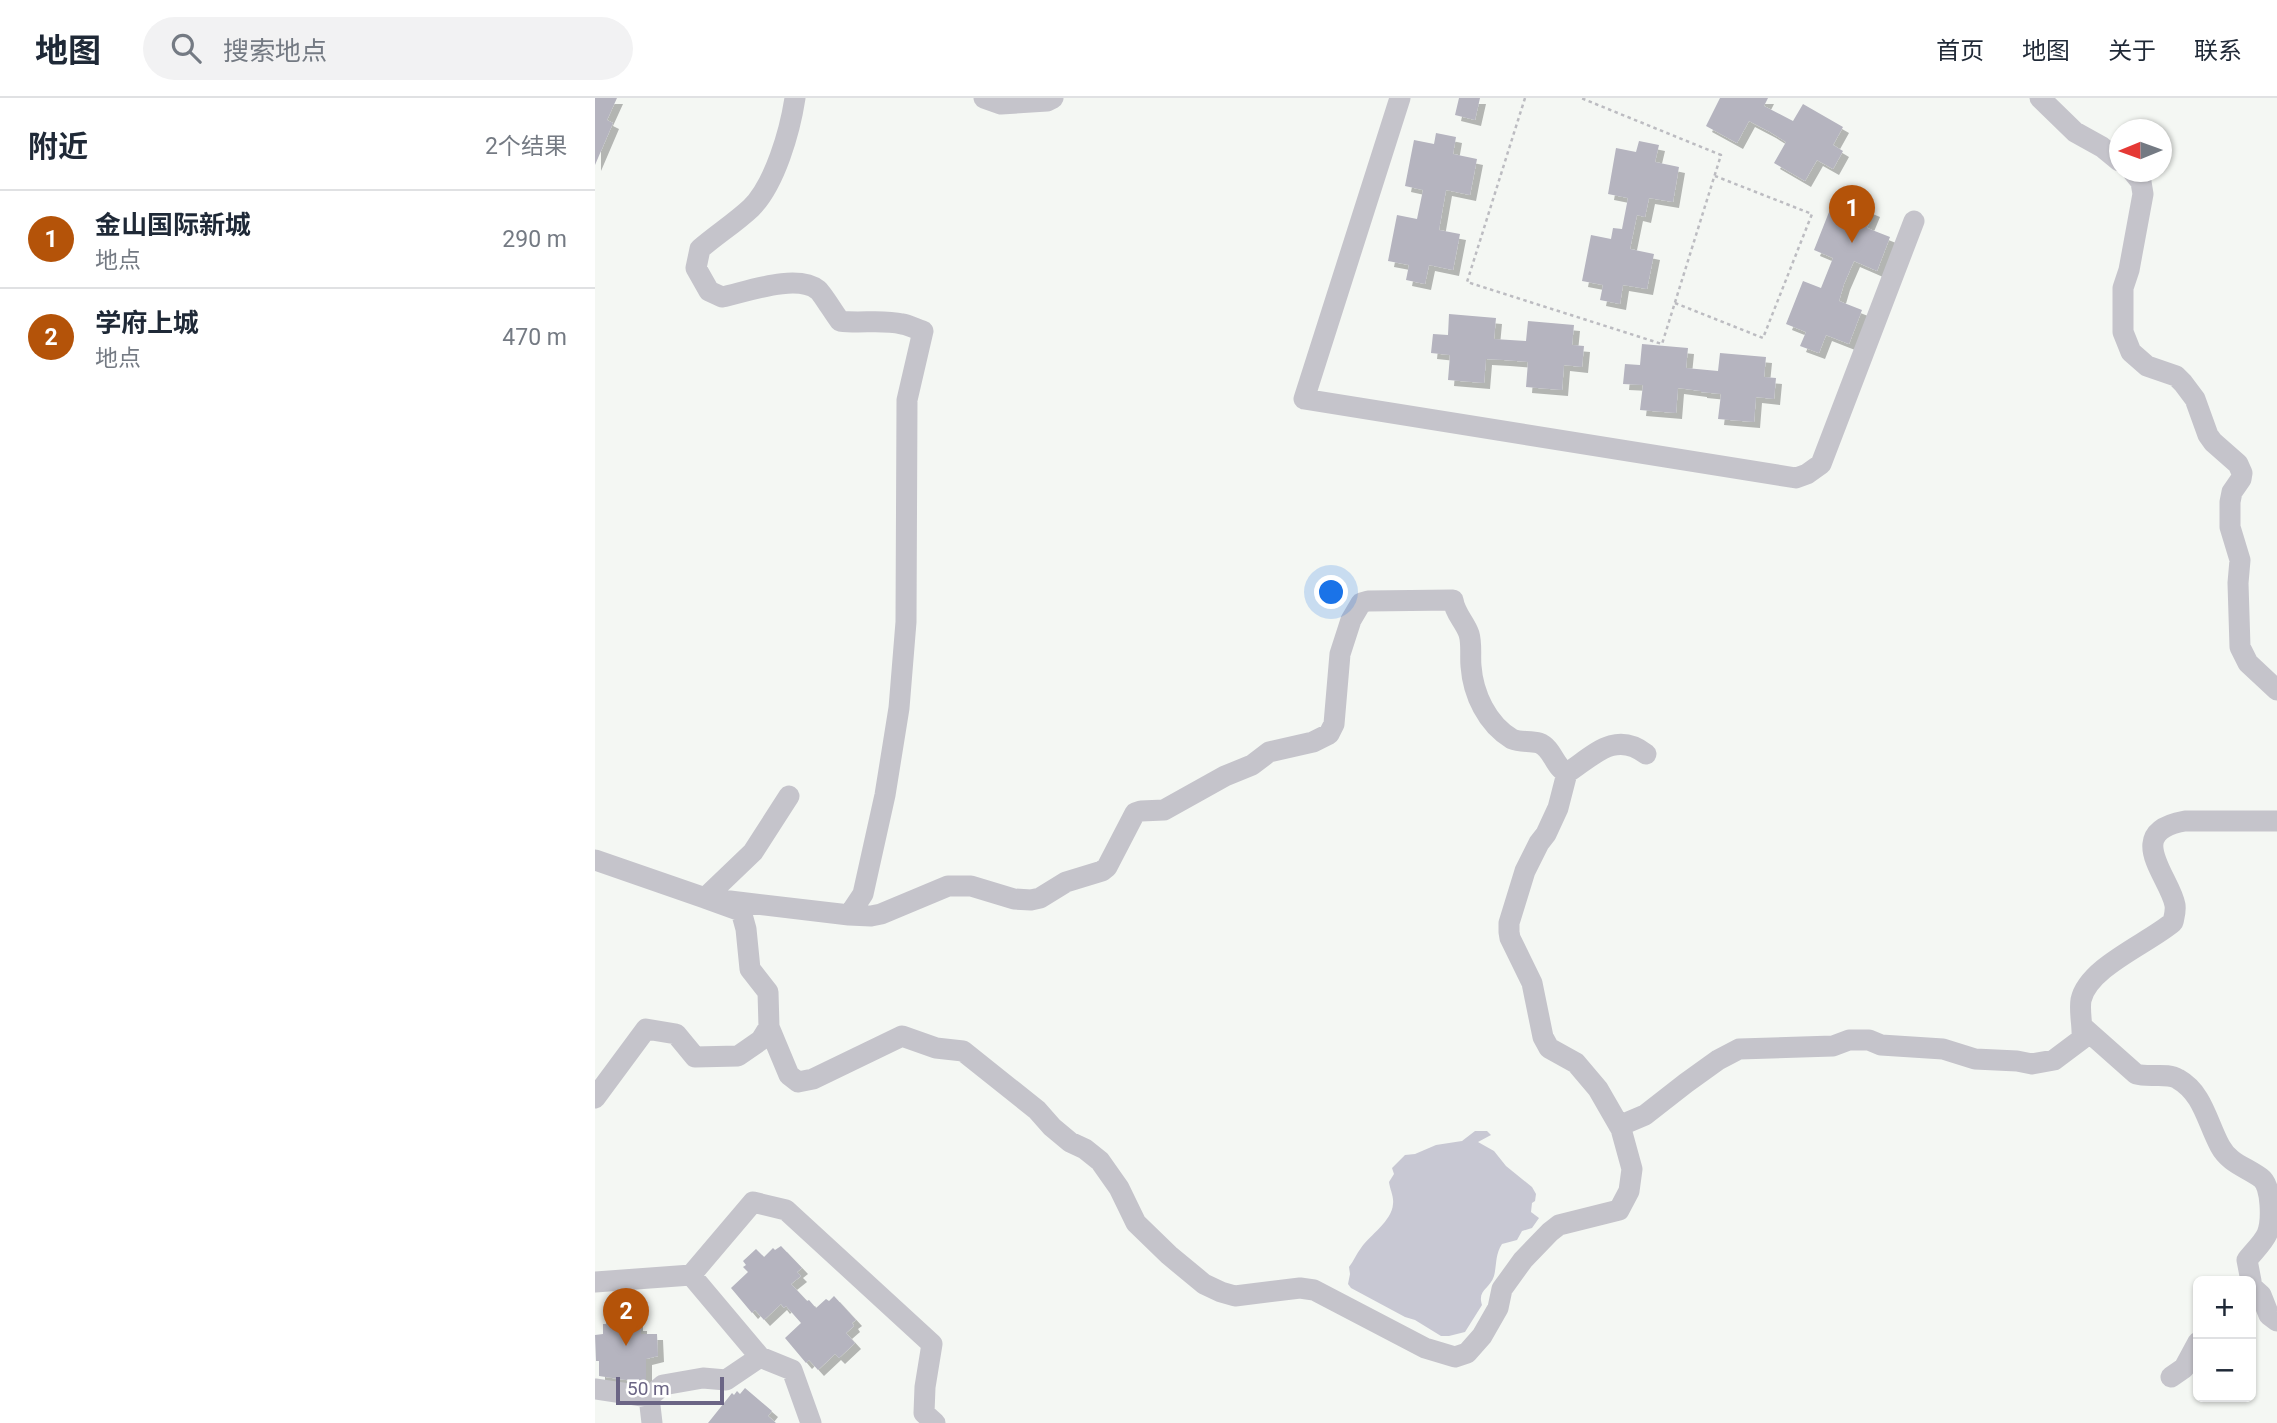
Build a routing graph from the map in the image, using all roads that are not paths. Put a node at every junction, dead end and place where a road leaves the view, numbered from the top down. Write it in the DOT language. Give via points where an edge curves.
graph roads {
  1 [pos="795,98"];
  2 [pos="984,98"];
  3 [pos="1053,98"];
  4 [pos="1400,98"];
  5 [pos="2040,98"];
  6 [pos="2109,153"];
  7 [pos="2140,182"];
  8 [pos="1914,221"];
  9 [pos="2277,690"];
  10 [pos="1646,754"];
  11 [pos="1567,773"];
  12 [pos="789,796"];
  13 [pos="2277,821"];
  14 [pos="595,860"];
  15 [pos="705,898"];
  16 [pos="849,915"];
  17 [pos="769,1027"];
  18 [pos="2083,1027"];
  19 [pos="595,1098"];
  20 [pos="1619,1126"];
  21 [pos="691,1275"];
  22 [pos="595,1282"];
  23 [pos="2257,1289"];
  24 [pos="2277,1321"];
  25 [pos="2193,1352"];
  26 [pos="760,1357"];
  27 [pos="2171,1377"];
  28 [pos="595,1389"];
  29 [pos="649,1397"];
  30 [pos="652,1423"];
  31 [pos="811,1423"];
  32 [pos="935,1423"];
  1 -- 16 [label="street" via="780,155 764,191 752,207 700,249 696,268 709,290 722,297 772,284 806,284 819,290 840,321 902,324 923,331 907,400 906,622 899,708 863,894"];
  2 -- 3 [label="street" via="1000,104"];
  4 -- 8 [label="street" via="1304,399 1796,478 1821,464"];
  5 -- 6 [label="street" via="2075,132"];
  7 -- 9 [label="street" via="2143,194 2123,288 2123,332 2131,352 2147,366 2183,383 2195,399 2208,435 2242,473 2230,502 2230,527 2240,560 2240,647 2248,663"];
  10 -- 11 [label="street" via="1629,745 1606,746"];
  11 -- 16 [label="street" via="1539,743 1514,740 1483,709 1474,683 1469,634 1453,600 1368,601 1361,603 1344,639 1337,667 1334,724 1323,738 1269,752 1164,810 1135,813 1107,867 1039,898 1022,901 971,886 948,886 881,914"];
  11 -- 20 [label="street" via="1558,807 1525,871 1509,932 1532,983 1549,1048 1576,1063 1598,1089"];
  12 -- 15 [label="street" via="753,852"];
  13 -- 18 [label="street" via="2185,821 2162,830 2153,856 2175,905 2173,922 2099,974 2081,1002"];
  14 -- 15 [label="street"];
  15 -- 16 [label="street"];
  15 -- 17 [label="street" via="741,911 750,969 768,992"];
  17 -- 19 [label="street" via="761,1040 738,1056 695,1057 676,1034 646,1029"];
  17 -- 20 [label="street" via="789,1075 798,1082 902,1036 936,1048 963,1051 1070,1142 1100,1161 1136,1223 1204,1284 1235,1296 1314,1290 1425,1348 1455,1357 1467,1353 1482,1336 1506,1282 1550,1232 1566,1222 1619,1210 1629,1191 1632,1168"];
  18 -- 20 [label="street" via="2076,1045 2054,1060 2032,1064 1869,1040 1739,1049 1645,1115"];
  18 -- 23 [label="street" via="2136,1074 2176,1077 2194,1091 2226,1155 2268,1186 2267,1234 2247,1260"];
  21 -- 22 [label="street"];
  21 -- 26 [label="street"];
  21 -- 32 [label="street" via="753,1202 786,1210 932,1344 924,1413"];
  23 -- 24 [label="street" via="2269,1315"];
  25 -- 27 [label="street" via="2185,1368"];
  26 -- 29 [label="street" via="726,1380 703,1378 663,1385"];
  26 -- 31 [label="street" via="792,1370"];
  28 -- 29 [label="street"];
  29 -- 30 [label="street"];
}
